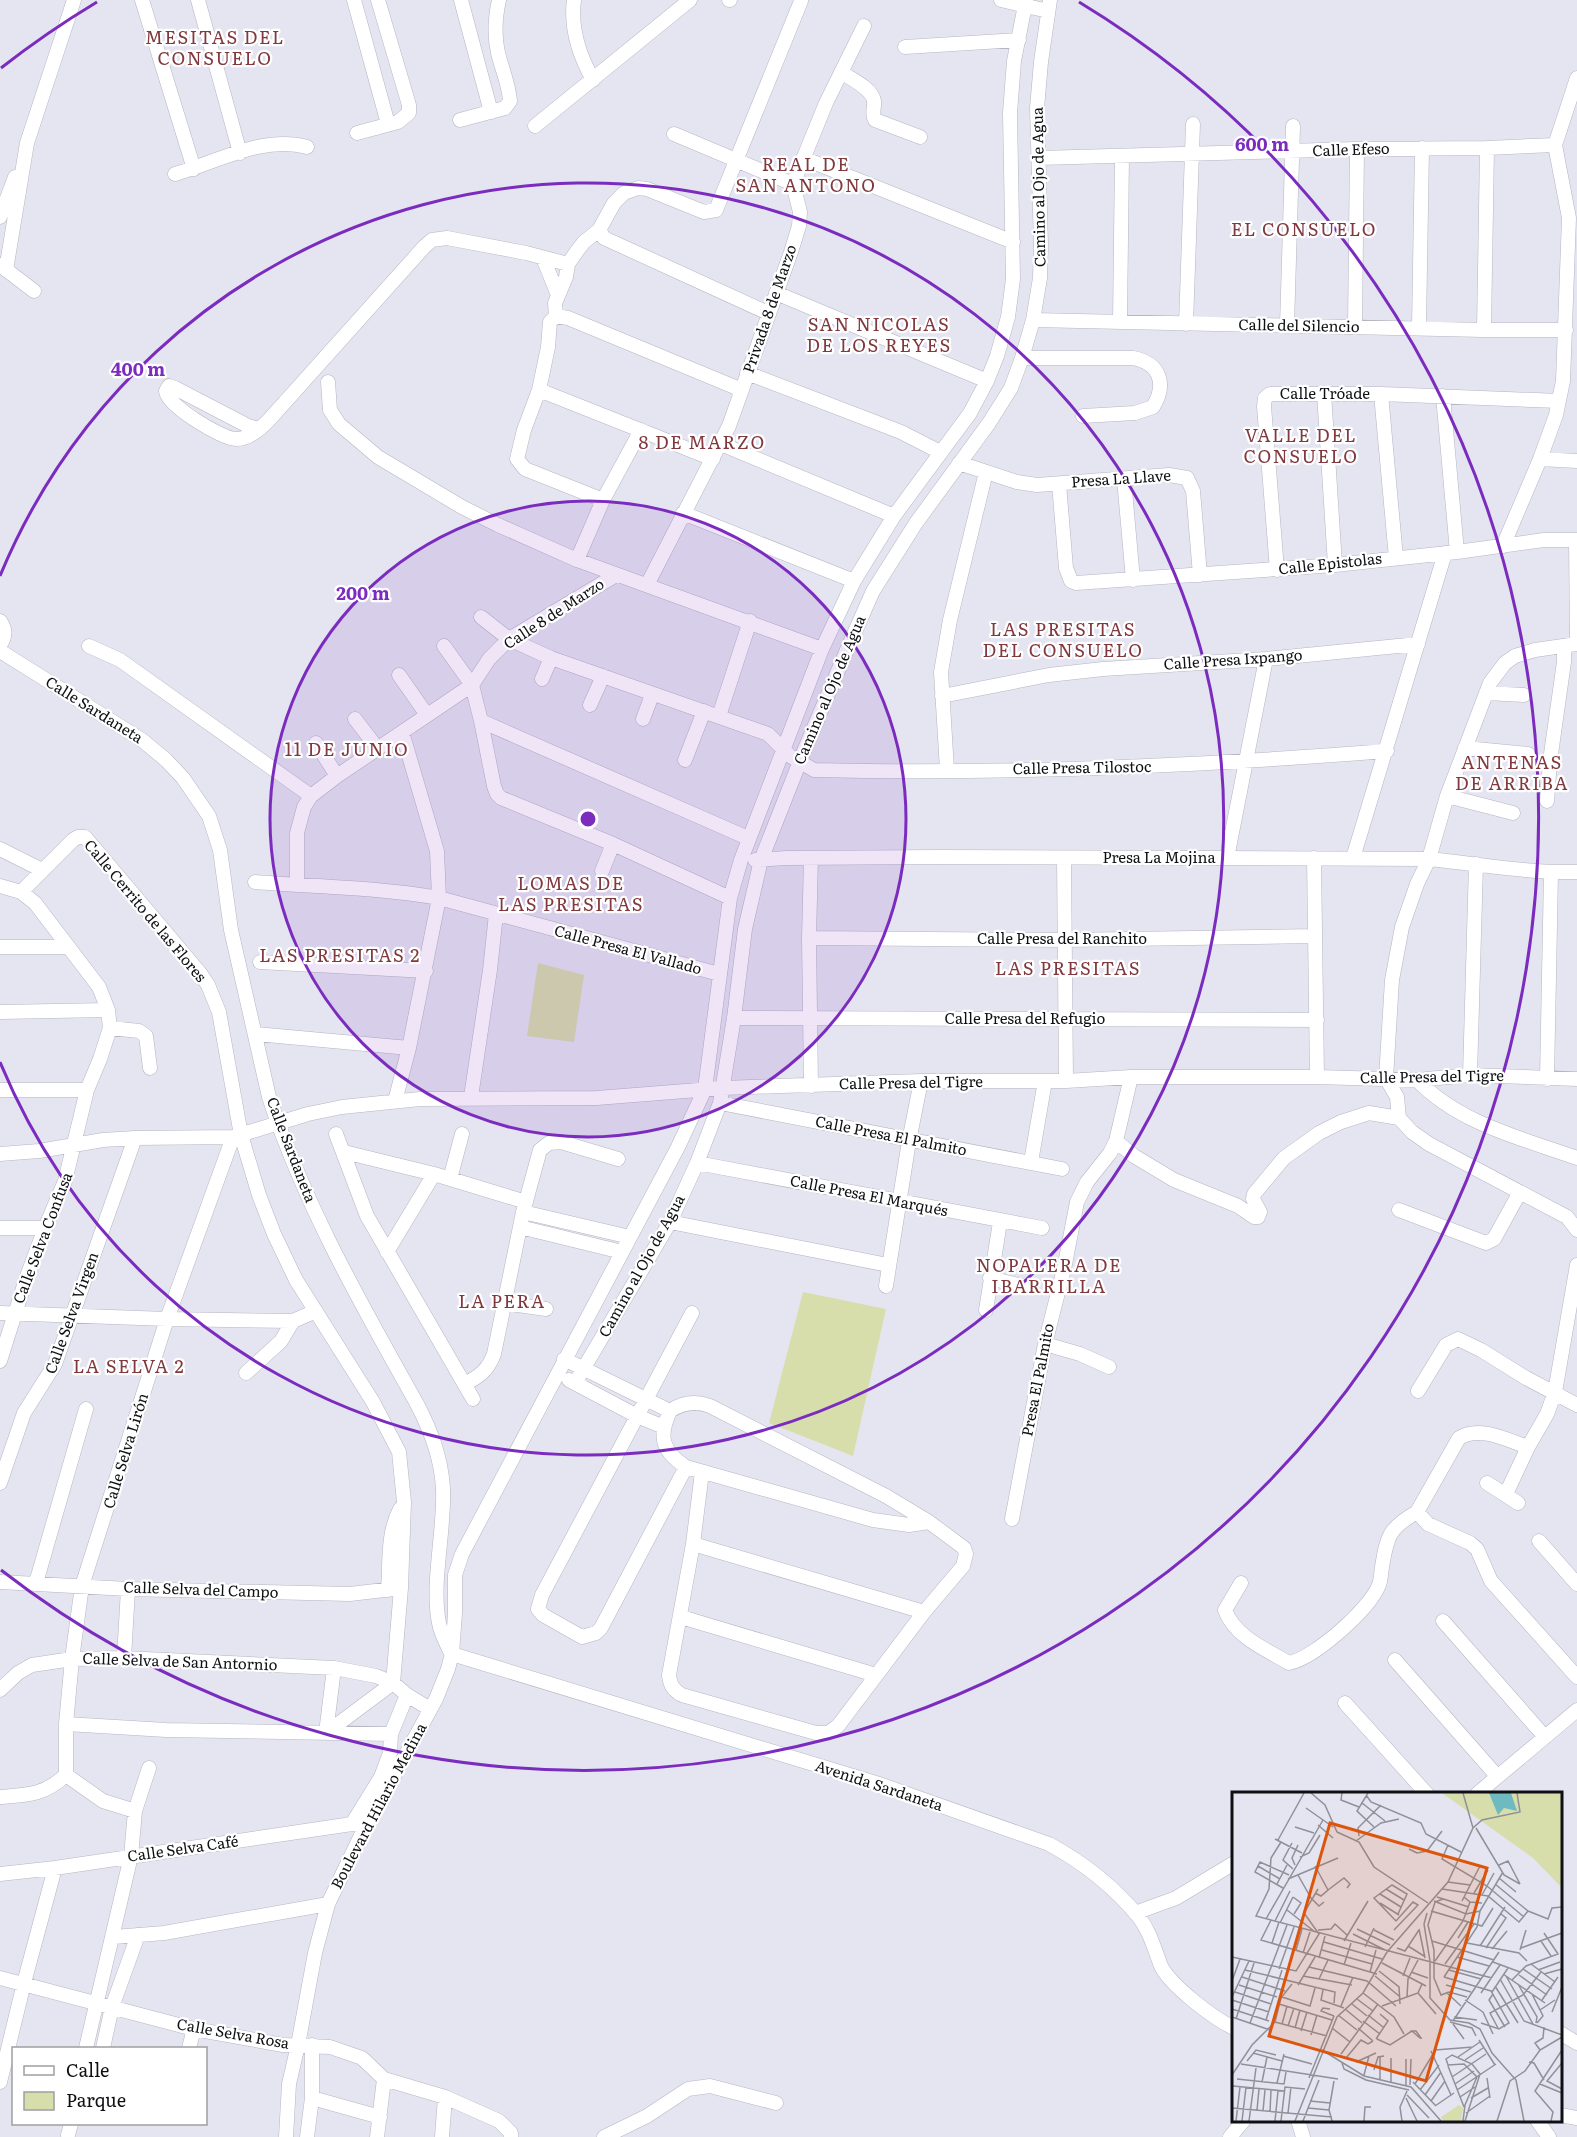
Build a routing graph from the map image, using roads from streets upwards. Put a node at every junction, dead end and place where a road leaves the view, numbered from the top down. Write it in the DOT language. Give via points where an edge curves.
graph roads {
  1 [pos="74,0"];
  2 [pos="142,0"];
  3 [pos="198,0"];
  4 [pos="354,0"];
  5 [pos="378,0"];
  6 [pos="461,0"];
  7 [pos="499,0"];
  8 [pos="574,0"];
  9 [pos="690,0"];
  10 [pos="1001,0"];
  11 [pos="801,2"];
  12 [pos="1025,4"];
  13 [pos="1049,6"];
  14 [pos="864,26"];
  15 [pos="1018,40"];
  16 [pos="905,47"];
  17 [pos="841,72"];
  18 [pos="1577,78"];
  19 [pos="593,80"];
  20 [pos="491,112"];
  21 [pos="460,120"];
  22 [pos="388,124"];
  23 [pos="1193,124"];
  24 [pos="535,126"];
  25 [pos="1293,126"];
  26 [pos="357,133"];
  27 [pos="674,134"];
  28 [pos="920,137"];
  29 [pos="27,142"];
  30 [pos="1555,145"];
  31 [pos="307,147"];
  32 [pos="1422,148"];
  33 [pos="1487,148"];
  34 [pos="1357,149"];
  35 [pos="1292,151"];
  36 [pos="240,153"];
  37 [pos="1191,154"];
  38 [pos="1122,156"];
  39 [pos="803,158"];
  40 [pos="1039,158"];
  41 [pos="736,161"];
  42 [pos="194,169"];
  43 [pos="175,174"];
  44 [pos="793,184"];
  45 [pos="0,217"];
  46 [pos="599,230"];
  47 [pos="1013,242"];
  48 [pos="543,258"];
  49 [pos="568,264"];
  50 [pos="3,268"];
  51 [pos="34,291"];
  52 [pos="776,293"];
  53 [pos="558,295"];
  54 [pos="768,314"];
  55 [pos="556,316"];
  56 [pos="1033,320"];
  57 [pos="1120,321"];
  58 [pos="1186,324"];
  59 [pos="1287,326"];
  60 [pos="1355,327"];
  61 [pos="1419,327"];
  62 [pos="1484,330"];
  63 [pos="1566,330"];
  64 [pos="1022,358"];
  65 [pos="747,373"];
  66 [pos="987,381"];
  67 [pos="328,382"];
  68 [pos="540,390"];
  69 [pos="742,390"];
  70 [pos="1324,393"];
  71 [pos="1381,394"];
  72 [pos="1443,396"];
  73 [pos="1559,401"];
  74 [pos="1083,416"];
  75 [pos="259,429"];
  76 [pos="641,430"];
  77 [pos="721,444"];
  78 [pos="940,452"];
  79 [pos="713,459"];
  80 [pos="1540,459"];
  81 [pos="1577,461"];
  82 [pos="959,463"];
  83 [pos="986,472"];
  84 [pos="1124,479"];
  85 [pos="1059,484"];
  86 [pos="603,500"];
  87 [pos="683,513"];
  88 [pos="894,516"];
  89 [pos="1577,540"];
  90 [pos="1503,546"];
  91 [pos="1451,553"];
  92 [pos="1396,558"];
  93 [pos="577,560"];
  94 [pos="1335,565"];
  95 [pos="1277,570"];
  96 [pos="616,575"];
  97 [pos="1200,575"];
  98 [pos="1134,580"];
  99 [pos="854,581"];
  100 [pos="647,585"];
  101 [pos="481,617"];
  102 [pos="0,621"];
  103 [pos="750,621"];
  104 [pos="509,639"];
  105 [pos="1418,644"];
  106 [pos="0,645"];
  107 [pos="1571,645"];
  108 [pos="88,646"];
  109 [pos="444,646"];
  110 [pos="822,648"];
  111 [pos="0,651"];
  112 [pos="551,658"];
  113 [pos="1266,659"];
  114 [pos="399,675"];
  115 [pos="603,676"];
  116 [pos="542,679"];
  117 [pos="471,685"];
  118 [pos="1486,693"];
  119 [pos="652,695"];
  120 [pos="942,696"];
  121 [pos="1524,696"];
  122 [pos="590,705"];
  123 [pos="704,711"];
  124 [pos="427,715"];
  125 [pos="718,716"];
  126 [pos="355,719"];
  127 [pos="643,719"];
  128 [pos="482,721"];
  129 [pos="402,732"];
  130 [pos="316,743"];
  131 [pos="1465,748"];
  132 [pos="378,749"];
  133 [pos="783,749"];
  134 [pos="1387,751"];
  135 [pos="1528,754"];
  136 [pos="685,760"];
  137 [pos="799,762"];
  138 [pos="1245,762"];
  139 [pos="947,770"];
  140 [pos="337,776"];
  141 [pos="312,796"];
  142 [pos="1447,796"];
  143 [pos="1547,801"];
  144 [pos="1513,813"];
  145 [pos="748,838"];
  146 [pos="613,844"];
  147 [pos="0,849"];
  148 [pos="811,858"];
  149 [pos="1064,858"];
  150 [pos="1227,858"];
  151 [pos="1314,858"];
  152 [pos="1353,858"];
  153 [pos="1429,859"];
  154 [pos="741,860"];
  155 [pos="761,860"];
  156 [pos="1476,864"];
  157 [pos="42,870"];
  158 [pos="602,871"];
  159 [pos="1577,872"];
  160 [pos="1551,873"];
  161 [pos="255,882"];
  162 [pos="297,885"];
  163 [pos="0,886"];
  164 [pos="21,892"];
  165 [pos="439,898"];
  166 [pos="730,898"];
  167 [pos="496,914"];
  168 [pos="1315,936"];
  169 [pos="809,939"];
  170 [pos="1064,940"];
  171 [pos="0,947"];
  172 [pos="68,947"];
  173 [pos="260,962"];
  174 [pos="426,971"];
  175 [pos="719,974"];
  176 [pos="108,1010"];
  177 [pos="0,1011"];
  178 [pos="734,1018"];
  179 [pos="1065,1018"];
  180 [pos="811,1019"];
  181 [pos="1317,1020"];
  182 [pos="110,1028"];
  183 [pos="256,1034"];
  184 [pos="409,1048"];
  185 [pos="150,1068"];
  186 [pos="1470,1075"];
  187 [pos="1131,1077"];
  188 [pos="1317,1077"];
  189 [pos="1386,1078"];
  190 [pos="1547,1079"];
  191 [pos="1577,1079"];
  192 [pos="1417,1080"];
  193 [pos="921,1081"];
  194 [pos="1045,1081"];
  195 [pos="1066,1081"];
  196 [pos="811,1086"];
  197 [pos="723,1088"];
  198 [pos="705,1089"];
  199 [pos="0,1090"];
  200 [pos="87,1090"];
  201 [pos="471,1097"];
  202 [pos="395,1101"];
  203 [pos="720,1103"];
  204 [pos="1399,1118"];
  205 [pos="271,1124"];
  206 [pos="336,1134"];
  207 [pos="462,1134"];
  208 [pos="241,1135"];
  209 [pos="135,1138"];
  210 [pos="909,1141"];
  211 [pos="1116,1141"];
  212 [pos="74,1145"];
  213 [pos="344,1152"];
  214 [pos="0,1154"];
  215 [pos="618,1158"];
  216 [pos="1577,1158"];
  217 [pos="1031,1162"];
  218 [pos="697,1163"];
  219 [pos="1062,1169"];
  220 [pos="434,1174"];
  221 [pos="450,1179"];
  222 [pos="1520,1192"];
  223 [pos="899,1202"];
  224 [pos="524,1207"];
  225 [pos="1399,1210"];
  226 [pos="670,1222"];
  227 [pos="1000,1222"];
  228 [pos="520,1227"];
  229 [pos="0,1228"];
  230 [pos="45,1228"];
  231 [pos="1042,1228"];
  232 [pos="1577,1230"];
  233 [pos="630,1237"];
  234 [pos="387,1252"];
  235 [pos="622,1252"];
  236 [pos="888,1265"];
  237 [pos="1577,1265"];
  238 [pos="990,1278"];
  239 [pos="886,1286"];
  240 [pos="1026,1287"];
  241 [pos="503,1303"];
  242 [pos="546,1309"];
  243 [pos="986,1310"];
  244 [pos="316,1311"];
  245 [pos="7,1313"];
  246 [pos="692,1313"];
  247 [pos="71,1316"];
  248 [pos="167,1319"];
  249 [pos="293,1321"];
  250 [pos="1045,1344"];
  251 [pos="564,1359"];
  252 [pos="0,1361"];
  253 [pos="1109,1367"];
  254 [pos="583,1369"];
  255 [pos="246,1373"];
  256 [pos="557,1373"];
  257 [pos="575,1383"];
  258 [pos="465,1384"];
  259 [pos="1418,1391"];
  260 [pos="1555,1392"];
  261 [pos="473,1399"];
  262 [pos="646,1399"];
  263 [pos="1577,1405"];
  264 [pos="86,1409"];
  265 [pos="670,1411"];
  266 [pos="636,1416"];
  267 [pos="664,1427"];
  268 [pos="1528,1447"];
  269 [pos="686,1467"];
  270 [pos="702,1472"];
  271 [pos="0,1483"];
  272 [pos="1487,1483"];
  273 [pos="1506,1494"];
  274 [pos="1518,1503"];
  275 [pos="1417,1512"];
  276 [pos="1012,1519"];
  277 [pos="929,1522"];
  278 [pos="1539,1541"];
  279 [pos="693,1544"];
  280 [pos="0,1582"];
  281 [pos="36,1583"];
  282 [pos="1241,1583"];
  283 [pos="1577,1584"];
  284 [pos="82,1586"];
  285 [pos="128,1589"];
  286 [pos="395,1589"];
  287 [pos="924,1612"];
  288 [pos="681,1617"];
  289 [pos="1443,1621"];
  290 [pos="452,1654"];
  291 [pos="124,1658"];
  292 [pos="72,1659"];
  293 [pos="1395,1660"];
  294 [pos="334,1668"];
  295 [pos="876,1675"];
  296 [pos="1577,1677"];
  297 [pos="393,1683"];
  298 [pos="0,1690"];
  299 [pos="407,1695"];
  300 [pos="1345,1703"];
  301 [pos="430,1709"];
  302 [pos="1577,1710"];
  303 [pos="66,1725"];
  304 [pos="326,1733"];
  305 [pos="391,1734"];
  306 [pos="1545,1737"];
  307 [pos="148,1768"];
  308 [pos="66,1776"];
  309 [pos="1497,1776"];
  310 [pos="1425,1792"];
  311 [pos="1479,1792"];
  312 [pos="0,1797"];
  313 [pos="135,1811"];
  314 [pos="359,1825"];
  315 [pos="131,1856"];
  316 [pos="1232,1864"];
  317 [pos="55,1868"];
  318 [pos="0,1874"];
  319 [pos="328,1904"];
  320 [pos="1135,1913"];
  321 [pos="138,1935"];
  322 [pos="114,1937"];
  323 [pos="0,1978"];
  324 [pos="24,1983"];
  325 [pos="96,2003"];
  326 [pos="112,2007"];
  327 [pos="1232,2027"];
  328 [pos="194,2029"];
  329 [pos="1562,2034"];
  330 [pos="1577,2043"];
  331 [pos="305,2045"];
  332 [pos="87,2047"];
  333 [pos="104,2047"];
  334 [pos="190,2047"];
  335 [pos="384,2079"];
  336 [pos="0,2082"];
  337 [pos="312,2098"];
  338 [pos="776,2103"];
  339 [pos="444,2104"];
  340 [pos="1562,2115"];
  341 [pos="380,2117"];
  342 [pos="1577,2118"];
  343 [pos="1243,2122"];
  344 [pos="1298,2122"];
  345 [pos="1538,2122"];
  346 [pos="286,2137"];
  347 [pos="307,2137"];
  348 [pos="377,2137"];
  349 [pos="442,2137"];
  350 [pos="511,2137"];
  351 [pos="604,2137"];
  352 [pos="1230,2137"];
  353 [pos="1303,2137"];
  354 [pos="1549,2137"];
  1 -- 29 [label="street"];
  2 -- 42 [label="street"];
  3 -- 36 [label="street"];
  4 -- 22 [label="street"];
  5 -- 22 [label="street" via="409,105 405,118"];
  6 -- 20 [label="street"];
  7 -- 20 [label="street" via="495,33 510,101 505,108"];
  8 -- 19 [label="street" via="573,29"];
  9 -- 19 [label="street"];
  10 -- 12 [label="street"];
  11 -- 41 [label="street"];
  12 -- 13 [label="street"];
  12 -- 15 [label="street, Camino al Ojo de Agua"];
  13 -- 40 [label="street, Camino al Ojo de Agua" via="1037,108"];
  14 -- 17 [label="street"];
  15 -- 16 [label="street"];
  15 -- 47 [label="street, Camino al Ojo de Agua" via="1010,113"];
  17 -- 28 [label="street" via="872,95 875,120"];
  17 -- 39 [label="street"];
  18 -- 30 [label="street"];
  19 -- 24 [label="street"];
  20 -- 21 [label="street"];
  22 -- 26 [label="street"];
  23 -- 37 [label="street"];
  25 -- 35 [label="street"];
  27 -- 41 [label="street"];
  29 -- 45 [label="street"];
  29 -- 50 [label="street"];
  30 -- 33 [label="street, Calle Efeso"];
  30 -- 63 [label="street" via="1569,218"];
  31 -- 36 [label="street" via="278,143"];
  32 -- 33 [label="street, Calle Efeso"];
  32 -- 34 [label="street, Calle Efeso"];
  32 -- 61 [label="street"];
  33 -- 62 [label="street"];
  34 -- 35 [label="street, Calle Efeso"];
  34 -- 60 [label="street"];
  35 -- 37 [label="street, Calle Efeso"];
  35 -- 59 [label="street"];
  36 -- 42 [label="street"];
  37 -- 38 [label="street, Calle Efeso"];
  37 -- 58 [label="street"];
  38 -- 40 [label="street, Calle Efeso"];
  38 -- 57 [label="street"];
  39 -- 44 [label="street"];
  39 -- 47 [label="street"];
  40 -- 56 [label="street, Camino al Ojo de Agua" via="1040,278"];
  41 -- 44 [label="street"];
  41 -- 46 [label="street" via="716,210 705,212 638,188 619,197"];
  42 -- 43 [label="street"];
  44 -- 52 [label="street, Privada 8 de Marzo" via="799,226"];
  46 -- 49 [label="street"];
  46 -- 54 [label="street" via="604,238"];
  47 -- 66 [label="street, Camino al Ojo de Agua" via="1008,317"];
  48 -- 49 [label="street"];
  48 -- 53 [label="street"];
  48 -- 75 [label="street" via="475,242 432,240"];
  49 -- 53 [label="street"];
  50 -- 51 [label="street"];
  52 -- 54 [label="street, Privada 8 de Marzo"];
  52 -- 66 [label="street"];
  53 -- 55 [label="street"];
  54 -- 65 [label="street, Privada 8 de Marzo"];
  55 -- 68 [label="street" via="550,322"];
  55 -- 69 [label="street"];
  56 -- 57 [label="street, Calle del Silencio"];
  56 -- 64 [label="street, Camino al Ojo de Agua"];
  57 -- 58 [label="street, Calle del Silencio"];
  58 -- 59 [label="street, Calle del Silencio"];
  59 -- 60 [label="street, Calle del Silencio"];
  60 -- 61 [label="street, Calle del Silencio"];
  61 -- 62 [label="street, Calle del Silencio"];
  62 -- 63 [label="street, Calle del Silencio"];
  63 -- 73 [label="street"];
  64 -- 74 [label="street" via="1133,358 1149,362 1158,375 1158,395 1153,407 1135,414"];
  64 -- 82 [label="street, Camino al Ojo de Agua" via="1011,388"];
  65 -- 69 [label="street, Privada 8 de Marzo"];
  65 -- 78 [label="street" via="901,432"];
  66 -- 78 [label="street, Camino al Ojo de Agua"];
  67 -- 93 [label="street" via="330,410 339,424 378,457 462,507"];
  68 -- 76 [label="street"];
  68 -- 86 [label="street" via="517,454 519,463 525,469"];
  69 -- 77 [label="street, Privada 8 de Marzo"];
  70 -- 71 [label="street, Calle Tróade"];
  70 -- 94 [label="street"];
  70 -- 95 [label="street, Calle Tróade" via="1278,392 1265,398"];
  71 -- 72 [label="street, Calle Tróade"];
  71 -- 92 [label="street"];
  72 -- 73 [label="street, Calle Tróade"];
  72 -- 91 [label="street"];
  73 -- 80 [label="street"];
  75 -- 75 [label="street" via="175,388 169,386 166,391 168,399 224,437 238,439"];
  76 -- 79 [label="street"];
  76 -- 86 [label="street"];
  77 -- 79 [label="street, Privada 8 de Marzo"];
  77 -- 88 [label="street"];
  78 -- 88 [label="street, Camino al Ojo de Agua"];
  79 -- 87 [label="street, Privada 8 de Marzo"];
  80 -- 81 [label="street"];
  80 -- 90 [label="street"];
  82 -- 83 [label="street, Presa La Llave"];
  82 -- 137 [label="street, Camino al Ojo de Agua" via="873,591"];
  83 -- 85 [label="street, Presa La Llave" via="1017,482"];
  83 -- 120 [label="street" via="945,642"];
  84 -- 85 [label="street, Presa La Llave"];
  84 -- 97 [label="street, Presa La Llave" via="1169,475 1186,478 1193,491"];
  84 -- 98 [label="street"];
  85 -- 98 [label="street, Calle Epistolas" via="1066,568 1071,581"];
  86 -- 93 [label="street"];
  87 -- 99 [label="street"];
  87 -- 100 [label="street, Privada 8 de Marzo"];
  88 -- 99 [label="street, Camino al Ojo de Agua"];
  89 -- 90 [label="street, Calle Epistolas"];
  89 -- 107 [label="street"];
  90 -- 91 [label="street, Calle Epistolas"];
  91 -- 92 [label="street, Calle Epistolas"];
  91 -- 105 [label="street"];
  92 -- 94 [label="street, Calle Epistolas"];
  93 -- 96 [label="street"];
  94 -- 95 [label="street, Calle Epistolas"];
  95 -- 97 [label="street, Calle Epistolas"];
  96 -- 100 [label="street"];
  96 -- 104 [label="street, Calle 8 de Marzo"];
  97 -- 98 [label="street, Calle Epistolas"];
  99 -- 110 [label="street, Camino al Ojo de Agua"];
  100 -- 103 [label="street"];
  101 -- 104 [label="street, Calle Presa Tilostoc"];
  102 -- 106 [label="street" via="5,637"];
  103 -- 110 [label="street"];
  103 -- 125 [label="street"];
  104 -- 112 [label="street, Calle Presa Tilostoc"];
  104 -- 117 [label="street, Calle 8 de Marzo"];
  105 -- 113 [label="street, Calle Presa Ixpango"];
  105 -- 134 [label="street"];
  107 -- 118 [label="street" via="1515,656 1504,663"];
  107 -- 143 [label="street" via="1564,662"];
  108 -- 141 [label="street" via="120,660"];
  109 -- 117 [label="street"];
  110 -- 133 [label="street, Camino al Ojo de Agua"];
  111 -- 183 [label="street, Calle Sardaneta" via="142,740 166,760 199,799 216,833 231,930"];
  112 -- 115 [label="street, Calle Presa Tilostoc"];
  112 -- 116 [label="street"];
  113 -- 120 [label="street, Calle Presa Ixpango" via="1049,675"];
  113 -- 138 [label="street"];
  114 -- 124 [label="street"];
  115 -- 119 [label="street, Calle Presa Tilostoc"];
  115 -- 122 [label="street"];
  117 -- 124 [label="street, Calle 8 de Marzo"];
  117 -- 128 [label="street"];
  118 -- 121 [label="street"];
  118 -- 131 [label="street"];
  119 -- 123 [label="street, Calle Presa Tilostoc"];
  119 -- 127 [label="street"];
  120 -- 139 [label="street"];
  123 -- 125 [label="street, Calle Presa Tilostoc"];
  123 -- 136 [label="street"];
  124 -- 129 [label="street, Calle 8 de Marzo"];
  125 -- 133 [label="street, Calle Presa Tilostoc" via="768,734"];
  126 -- 132 [label="street"];
  128 -- 145 [label="street"];
  128 -- 146 [label="street" via="497,794"];
  129 -- 132 [label="street, Calle 8 de Marzo"];
  129 -- 165 [label="street" via="437,851"];
  130 -- 140 [label="street"];
  131 -- 135 [label="street"];
  131 -- 142 [label="street"];
  132 -- 140 [label="street, Calle 8 de Marzo"];
  133 -- 137 [label="street, Calle Presa Tilostoc"];
  133 -- 145 [label="street, Camino al Ojo de Agua"];
  134 -- 138 [label="street, Calle Presa Tilostoc"];
  134 -- 152 [label="street"];
  137 -- 139 [label="street, Calle Presa Tilostoc" via="814,770"];
  137 -- 155 [label="street, Camino al Ojo de Agua"];
  138 -- 139 [label="street, Calle Presa Tilostoc" via="1136,768"];
  138 -- 150 [label="street"];
  140 -- 141 [label="street, Calle 8 de Marzo"];
  141 -- 162 [label="street, Calle 8 de Marzo" via="304,807 297,833"];
  142 -- 144 [label="street"];
  142 -- 153 [label="street"];
  145 -- 154 [label="street, Camino al Ojo de Agua"];
  146 -- 158 [label="street"];
  146 -- 166 [label="street"];
  147 -- 157 [label="street"];
  148 -- 149 [label="street, Presa La Mojina"];
  148 -- 155 [label="street, Presa La Mojina"];
  148 -- 169 [label="street"];
  149 -- 150 [label="street, Presa La Mojina"];
  149 -- 170 [label="street"];
  150 -- 151 [label="street, Presa La Mojina"];
  151 -- 152 [label="street, Presa La Mojina"];
  151 -- 168 [label="street"];
  152 -- 153 [label="street, Presa La Mojina"];
  153 -- 156 [label="street, Presa La Mojina"];
  153 -- 189 [label="street" via="1408,908 1397,948"];
  154 -- 155 [label="street, Presa La Mojina"];
  154 -- 166 [label="street, Camino al Ojo de Agua"];
  155 -- 178 [label="street, Camino al Ojo de Agua" via="745,930"];
  156 -- 160 [label="street, Presa La Mojina"];
  156 -- 186 [label="street"];
  157 -- 164 [label="street"];
  157 -- 208 [label="street, Calle Cerrito de las Flores" via="73,840 89,840 208,985 219,1012"];
  159 -- 160 [label="street, Presa La Mojina"];
  160 -- 190 [label="street"];
  161 -- 162 [label="street, Calle Presa El Vallado"];
  162 -- 165 [label="street, Calle Presa El Vallado"];
  163 -- 164 [label="street"];
  164 -- 172 [label="street, Calle Selva Confusa" via="35,903"];
  165 -- 167 [label="street, Calle Presa El Vallado"];
  165 -- 174 [label="street"];
  166 -- 175 [label="street, Camino al Ojo de Agua"];
  167 -- 175 [label="street, Calle Presa El Vallado"];
  167 -- 201 [label="street"];
  168 -- 170 [label="street, Calle Presa del Ranchito"];
  168 -- 181 [label="street"];
  169 -- 170 [label="street, Calle Presa del Ranchito"];
  169 -- 180 [label="street"];
  170 -- 179 [label="street"];
  171 -- 172 [label="street"];
  172 -- 176 [label="street, Calle Selva Confusa" via="99,987"];
  173 -- 174 [label="street"];
  174 -- 184 [label="street"];
  175 -- 198 [label="street, Camino al Ojo de Agua"];
  176 -- 177 [label="street"];
  176 -- 182 [label="street, Calle Selva Confusa"];
  178 -- 180 [label="street, Calle Presa del Refugio"];
  178 -- 197 [label="street, Camino al Ojo de Agua"];
  179 -- 180 [label="street, Calle Presa del Refugio"];
  179 -- 181 [label="street, Calle Presa del Refugio"];
  179 -- 195 [label="street"];
  180 -- 196 [label="street"];
  181 -- 188 [label="street"];
  182 -- 185 [label="street" via="139,1031 146,1036"];
  182 -- 200 [label="street, Calle Selva Confusa"];
  183 -- 184 [label="street"];
  183 -- 205 [label="street, Calle Sardaneta"];
  184 -- 202 [label="street"];
  186 -- 190 [label="street, Calle Presa del Tigre"];
  186 -- 192 [label="street, Calle Presa del Tigre"];
  187 -- 188 [label="street, Calle Presa del Tigre"];
  187 -- 195 [label="street, Calle Presa del Tigre"];
  187 -- 211 [label="street, Presa El Palmito"];
  188 -- 189 [label="street, Calle Presa del Tigre"];
  189 -- 192 [label="street, Calle Presa del Tigre"];
  189 -- 204 [label="street" via="1397,1097"];
  190 -- 191 [label="street, Calle Presa del Tigre"];
  192 -- 216 [label="street" via="1437,1099 1472,1119"];
  193 -- 194 [label="street, Calle Presa del Tigre"];
  193 -- 196 [label="street, Calle Presa del Tigre"];
  193 -- 210 [label="street"];
  194 -- 195 [label="street, Calle Presa del Tigre"];
  194 -- 217 [label="street"];
  196 -- 197 [label="street, Calle Presa del Tigre"];
  197 -- 198 [label="street, Calle Presa del Tigre"];
  197 -- 203 [label="street, Camino al Ojo de Agua"];
  198 -- 201 [label="street, Calle Presa del Tigre" via="597,1098"];
  198 -- 233 [label="street, Camino al Ojo de Agua"];
  199 -- 200 [label="street"];
  200 -- 212 [label="street, Calle Selva Confusa"];
  201 -- 202 [label="street, Calle Presa del Tigre"];
  202 -- 205 [label="street, Calle Presa del Tigre" via="342,1107"];
  203 -- 210 [label="street, Calle Presa El Palmito"];
  203 -- 218 [label="street, Camino al Ojo de Agua"];
  204 -- 211 [label="street" via="1369,1113 1319,1133 1284,1158 1254,1194 1258,1217 1174,1180"];
  204 -- 222 [label="street" via="1429,1144"];
  205 -- 208 [label="street, Calle Presa del Tigre"];
  205 -- 290 [label="street, Calle Sardaneta" via="341,1268 429,1426 437,1449 443,1489 438,1621"];
  206 -- 213 [label="street"];
  207 -- 221 [label="street"];
  208 -- 209 [label="street"];
  208 -- 244 [label="street" via="274,1234"];
  208 -- 248 [label="street, Calle Selva Lirón"];
  209 -- 212 [label="street"];
  209 -- 247 [label="street, Calle Selva Virgen"];
  210 -- 217 [label="street, Calle Presa El Palmito"];
  210 -- 223 [label="street"];
  211 -- 250 [label="street, Presa El Palmito" via="1077,1202"];
  212 -- 214 [label="street"];
  212 -- 230 [label="street, Calle Selva Confusa" via="65,1181"];
  213 -- 220 [label="street"];
  213 -- 234 [label="street" via="367,1216"];
  215 -- 224 [label="street" via="561,1142 549,1143 540,1150"];
  217 -- 219 [label="street, Calle Presa El Palmito"];
  218 -- 223 [label="street, Calle Presa El Marqués"];
  218 -- 226 [label="street, Camino al Ojo de Agua"];
  220 -- 221 [label="street"];
  220 -- 234 [label="street"];
  221 -- 224 [label="street"];
  222 -- 225 [label="street" via="1494,1239 1486,1243"];
  222 -- 232 [label="street" via="1567,1217"];
  223 -- 227 [label="street, Calle Presa El Marqués"];
  223 -- 236 [label="street"];
  224 -- 228 [label="street"];
  224 -- 233 [label="street"];
  226 -- 236 [label="street"];
  226 -- 254 [label="street, Camino al Ojo de Agua"];
  227 -- 231 [label="street, Calle Presa El Marqués"];
  227 -- 238 [label="street"];
  228 -- 235 [label="street"];
  228 -- 241 [label="street"];
  229 -- 230 [label="street"];
  230 -- 245 [label="street, Calle Selva Confusa"];
  233 -- 235 [label="street, Camino al Ojo de Agua"];
  234 -- 258 [label="street"];
  235 -- 251 [label="street, Camino al Ojo de Agua"];
  236 -- 239 [label="street"];
  237 -- 260 [label="street"];
  238 -- 240 [label="street"];
  238 -- 243 [label="street"];
  241 -- 242 [label="street"];
  241 -- 258 [label="street" via="490,1364"];
  244 -- 249 [label="street"];
  244 -- 286 [label="street" via="399,1452 404,1502"];
  245 -- 247 [label="street"];
  245 -- 252 [label="street, Calle Selva Confusa"];
  246 -- 262 [label="street"];
  247 -- 248 [label="street"];
  247 -- 271 [label="street, Calle Selva Virgen" via="55,1364 24,1413"];
  248 -- 249 [label="street"];
  248 -- 284 [label="street, Calle Selva Lirón"];
  249 -- 255 [label="street" via="281,1341"];
  250 -- 253 [label="street"];
  250 -- 276 [label="street, Presa El Palmito"];
  251 -- 254 [label="street"];
  251 -- 256 [label="street, Camino al Ojo de Agua"];
  254 -- 257 [label="street, Camino al Ojo de Agua"];
  254 -- 262 [label="street"];
  256 -- 257 [label="street"];
  256 -- 290 [label="street, Boulevard Hilario Medina" via="462,1554 455,1575"];
  257 -- 266 [label="street"];
  258 -- 261 [label="street"];
  259 -- 260 [label="street" via="1446,1345 1458,1340"];
  260 -- 263 [label="street"];
  260 -- 268 [label="street"];
  262 -- 265 [label="street"];
  262 -- 266 [label="street"];
  264 -- 281 [label="street"];
  265 -- 267 [label="street"];
  265 -- 277 [label="street" via="701,1402"];
  266 -- 267 [label="street"];
  266 -- 269 [label="street" via="542,1595 538,1610 543,1615 582,1637 596,1634"];
  267 -- 269 [label="street" via="663,1442 675,1460"];
  268 -- 273 [label="street"];
  268 -- 275 [label="street" via="1482,1432 1465,1434 1459,1438"];
  269 -- 270 [label="street"];
  270 -- 277 [label="street" via="873,1520 909,1525"];
  270 -- 279 [label="street"];
  272 -- 273 [label="street"];
  273 -- 274 [label="street"];
  275 -- 282 [label="street" via="1392,1529 1373,1595 1351,1622 1300,1660 1289,1663 1247,1639 1229,1619 1226,1610"];
  275 -- 296 [label="street" via="1428,1524 1477,1549 1491,1581"];
  277 -- 287 [label="street" via="964,1548 966,1560"];
  278 -- 283 [label="street"];
  279 -- 287 [label="street"];
  279 -- 288 [label="street"];
  280 -- 281 [label="street, Calle Selva del Campo"];
  281 -- 284 [label="street, Calle Selva del Campo"];
  284 -- 285 [label="street, Calle Selva del Campo"];
  284 -- 292 [label="street, Calle Selva Lirón"];
  285 -- 286 [label="street, Calle Selva del Campo" via="350,1594"];
  285 -- 291 [label="street"];
  286 -- 297 [label="street"];
  287 -- 295 [label="street"];
  288 -- 295 [label="street"];
  288 -- 295 [label="street" via="669,1675 670,1684 682,1695 822,1734 833,1731"];
  289 -- 306 [label="street"];
  290 -- 301 [label="street, Boulevard Hilario Medina"];
  290 -- 320 [label="street, Avenida Sardaneta" via="879,1784 1049,1844 1075,1858"];
  291 -- 292 [label="street, Calle Selva de San Antornio"];
  291 -- 294 [label="street, Calle Selva de San Antornio"];
  292 -- 298 [label="street, Calle Selva de San Antornio" via="32,1665"];
  292 -- 303 [label="street, Calle Selva Lirón"];
  293 -- 309 [label="street"];
  294 -- 297 [label="street, Calle Selva de San Antornio"];
  294 -- 304 [label="street"];
  297 -- 299 [label="street"];
  297 -- 304 [label="street"];
  299 -- 301 [label="street"];
  299 -- 305 [label="street"];
  300 -- 310 [label="street"];
  301 -- 314 [label="street, Boulevard Hilario Medina" via="389,1785"];
  302 -- 306 [label="street"];
  303 -- 304 [label="street"];
  303 -- 308 [label="street, Calle Selva Lirón"];
  304 -- 305 [label="street"];
  305 -- 314 [label="street" via="390,1753"];
  306 -- 309 [label="street"];
  307 -- 313 [label="street"];
  308 -- 312 [label="street" via="42,1792"];
  308 -- 313 [label="street" via="103,1801"];
  309 -- 311 [label="street"];
  313 -- 315 [label="street"];
  314 -- 315 [label="street, Calle Selva Café"];
  314 -- 319 [label="street, Boulevard Hilario Medina"];
  315 -- 317 [label="street, Calle Selva Café"];
  315 -- 322 [label="street"];
  316 -- 320 [label="street" via="1176,1898"];
  317 -- 318 [label="street, Calle Selva Café"];
  317 -- 324 [label="street"];
  319 -- 321 [label="street"];
  319 -- 331 [label="street, Boulevard Hilario Medina" via="315,1953"];
  320 -- 327 [label="street, Avenida Sardaneta" via="1148,1931 1171,1981"];
  321 -- 322 [label="street"];
  321 -- 326 [label="street"];
  322 -- 325 [label="street"];
  323 -- 324 [label="street, Calle Selva Rosa"];
  324 -- 325 [label="street, Calle Selva Rosa"];
  324 -- 336 [label="street"];
  325 -- 326 [label="street, Calle Selva Rosa"];
  325 -- 332 [label="street"];
  326 -- 328 [label="street, Calle Selva Rosa"];
  326 -- 333 [label="street"];
  328 -- 331 [label="street, Calle Selva Rosa"];
  328 -- 334 [label="street"];
  329 -- 330 [label="street"];
  331 -- 335 [label="street, Calle Selva Rosa" via="330,2047 362,2058"];
  331 -- 337 [label="street"];
  331 -- 346 [label="street, Boulevard Hilario Medina" via="289,2084"];
  335 -- 339 [label="street, Calle Selva Rosa"];
  335 -- 341 [label="street"];
  337 -- 341 [label="street"];
  337 -- 347 [label="street"];
  338 -- 351 [label="street" via="710,2086 688,2089 647,2116"];
  339 -- 349 [label="street"];
  339 -- 350 [label="street, Calle Selva Rosa" via="499,2121 512,2133"];
  340 -- 342 [label="street"];
  341 -- 348 [label="street"];
  343 -- 352 [label="street"];
  344 -- 353 [label="street"];
  345 -- 354 [label="street"];
}
